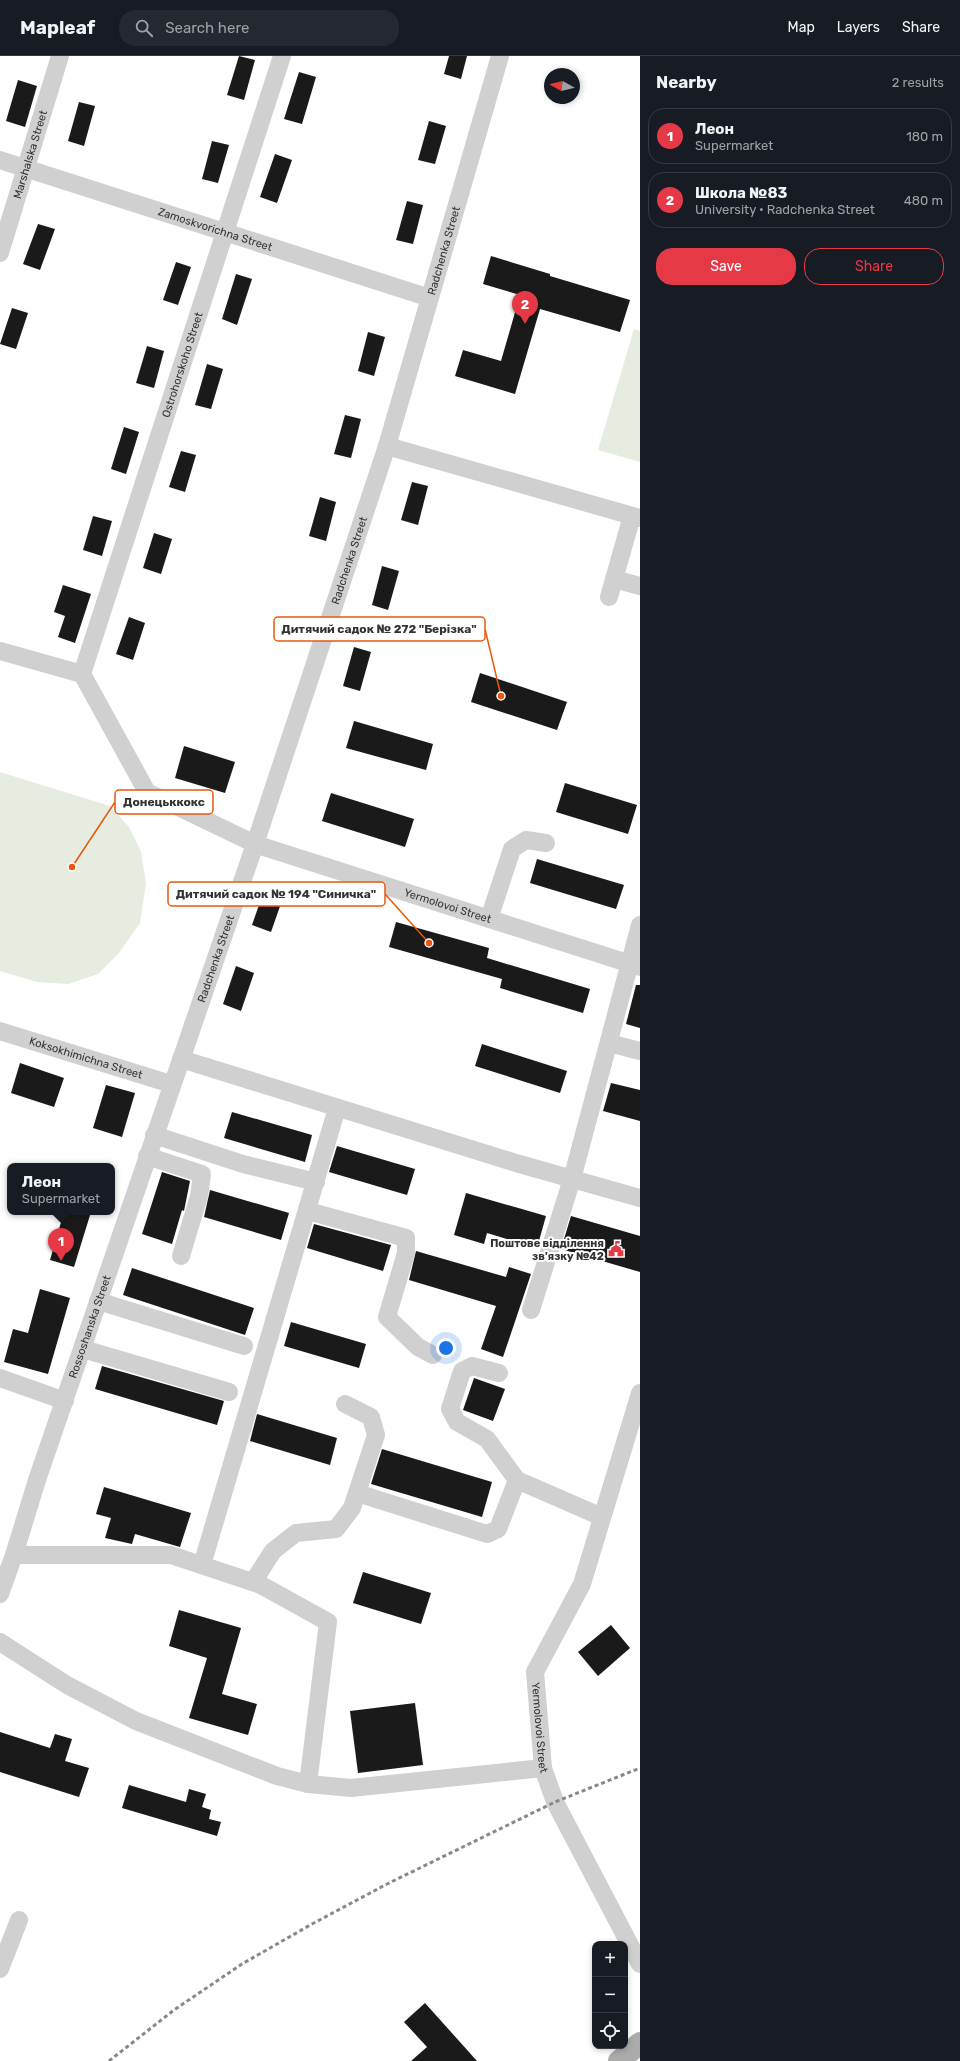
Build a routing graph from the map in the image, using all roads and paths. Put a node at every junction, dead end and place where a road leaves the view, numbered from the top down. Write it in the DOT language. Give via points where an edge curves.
graph roads {
  1 [pos="60,56"];
  2 [pos="282,56"];
  3 [pos="500,56"];
  4 [pos="0,160"];
  5 [pos="27,169"];
  6 [pos="226,233"];
  7 [pos="0,253"];
  8 [pos="430,298"];
  9 [pos="387,446"];
  10 [pos="636,517"];
  11 [pos="614,579"];
  12 [pos="640,586"];
  13 [pos="609,598"];
  14 [pos="0,651"];
  15 [pos="82,674"];
  16 [pos="546,843"];
  17 [pos="255,844"];
  18 [pos="489,918"];
  19 [pos="640,925"];
  20 [pos="635,965"];
  21 [pos="0,1031"];
  22 [pos="609,1043"];
  23 [pos="640,1051"];
  24 [pos="181,1059"];
  25 [pos="171,1084"];
  26 [pos="337,1108"];
  27 [pos="154,1135"];
  28 [pos="147,1156"];
  29 [pos="572,1179"];
  30 [pos="316,1182"];
  31 [pos="640,1198"];
  32 [pos="308,1211"];
  33 [pos="181,1256"];
  34 [pos="98,1301"];
  35 [pos="531,1310"];
  36 [pos="244,1346"];
  37 [pos="82,1349"];
  38 [pos="433,1355"];
  39 [pos="499,1373"];
  40 [pos="0,1378"];
  41 [pos="229,1392"];
  42 [pos="640,1393"];
  43 [pos="65,1401"];
  44 [pos="345,1404"];
  45 [pos="517,1480"];
  46 [pos="357,1493"];
  47 [pos="602,1517"];
  48 [pos="14,1555"];
  49 [pos="202,1565"];
  50 [pos="253,1582"];
  51 [pos="0,1594"];
  52 [pos="0,1642"];
  53 [pos="543,1768"];
  54 [pos="308,1784"];
  55 [pos="19,1920"];
  56 [pos="640,1964"];
  57 [pos="0,1969"];
  58 [pos="640,2043"];
  59 [pos="619,2061"];
  1 -- 5 [label="street, Marshalska Street"];
  2 -- 6 [label="street, Ostrohorskoho Street"];
  3 -- 8 [label="street, Radchenka Street"];
  4 -- 5 [label="street, Zamoskvorichna Street"];
  5 -- 6 [label="street, Zamoskvorichna Street"];
  5 -- 7 [label="street, Marshalska Street"];
  6 -- 8 [label="street, Zamoskvorichna Street"];
  6 -- 15 [label="street, Ostrohorskoho Street"];
  8 -- 9 [label="street, Radchenka Street"];
  9 -- 10 [label="street"];
  9 -- 17 [label="street, Radchenka Street"];
  10 -- 11 [label="street"];
  11 -- 12 [label="street"];
  11 -- 13 [label="street"];
  14 -- 15 [label="street"];
  15 -- 17 [label="street, Yermolovoi Street" via="147,792"];
  16 -- 18 [label="street" via="526,840 512,849"];
  17 -- 18 [label="street, Yermolovoi Street"];
  17 -- 24 [label="street, Radchenka Street"];
  18 -- 20 [label="street, Yermolovoi Street"];
  19 -- 20 [label="street"];
  20 -- 22 [label="street"];
  21 -- 25 [label="street, Koksokhimichna Street"];
  22 -- 23 [label="street"];
  22 -- 29 [label="street"];
  24 -- 25 [label="street, Rossoshanska Street"];
  24 -- 26 [label="street"];
  25 -- 27 [label="street, Rossoshanska Street"];
  26 -- 29 [label="street"];
  26 -- 30 [label="street"];
  27 -- 28 [label="street, Rossoshanska Street"];
  27 -- 30 [label="street" via="243,1164"];
  28 -- 33 [label="street" via="202,1174 199,1196"];
  28 -- 34 [label="street, Rossoshanska Street"];
  29 -- 31 [label="street"];
  29 -- 35 [label="street"];
  30 -- 32 [label="street"];
  32 -- 38 [label="street" via="406,1238 406,1253 388,1317 418,1347"];
  32 -- 49 [label="street"];
  34 -- 36 [label="street"];
  34 -- 37 [label="street, Rossoshanska Street"];
  37 -- 41 [label="street"];
  37 -- 43 [label="street, Rossoshanska Street"];
  39 -- 45 [label="street" via="472,1366 462,1371 450,1409 457,1422 487,1439"];
  40 -- 43 [label="street"];
  42 -- 47 [label="street, Yermolovoi Street"];
  43 -- 48 [label="street, Rossoshanska Street"];
  44 -- 46 [label="street" via="371,1417 376,1435"];
  45 -- 46 [label="street" via="498,1529 487,1534"];
  45 -- 47 [label="street"];
  46 -- 50 [label="street" via="352,1508 336,1529 296,1534 273,1551"];
  47 -- 53 [label="street, Yermolovoi Street" via="582,1584 535,1672"];
  48 -- 49 [label="street" via="171,1555"];
  48 -- 51 [label="street, Rossoshanska Street"];
  49 -- 50 [label="street"];
  50 -- 54 [label="street" via="328,1622"];
  52 -- 54 [label="street" via="67,1684 136,1721 277,1776"];
  53 -- 54 [label="street" via="351,1788"];
  53 -- 56 [label="street, Yermolovoi Street" via="555,1802"];
  55 -- 57 [label="street"];
  58 -- 59 [label="main road"];
}
